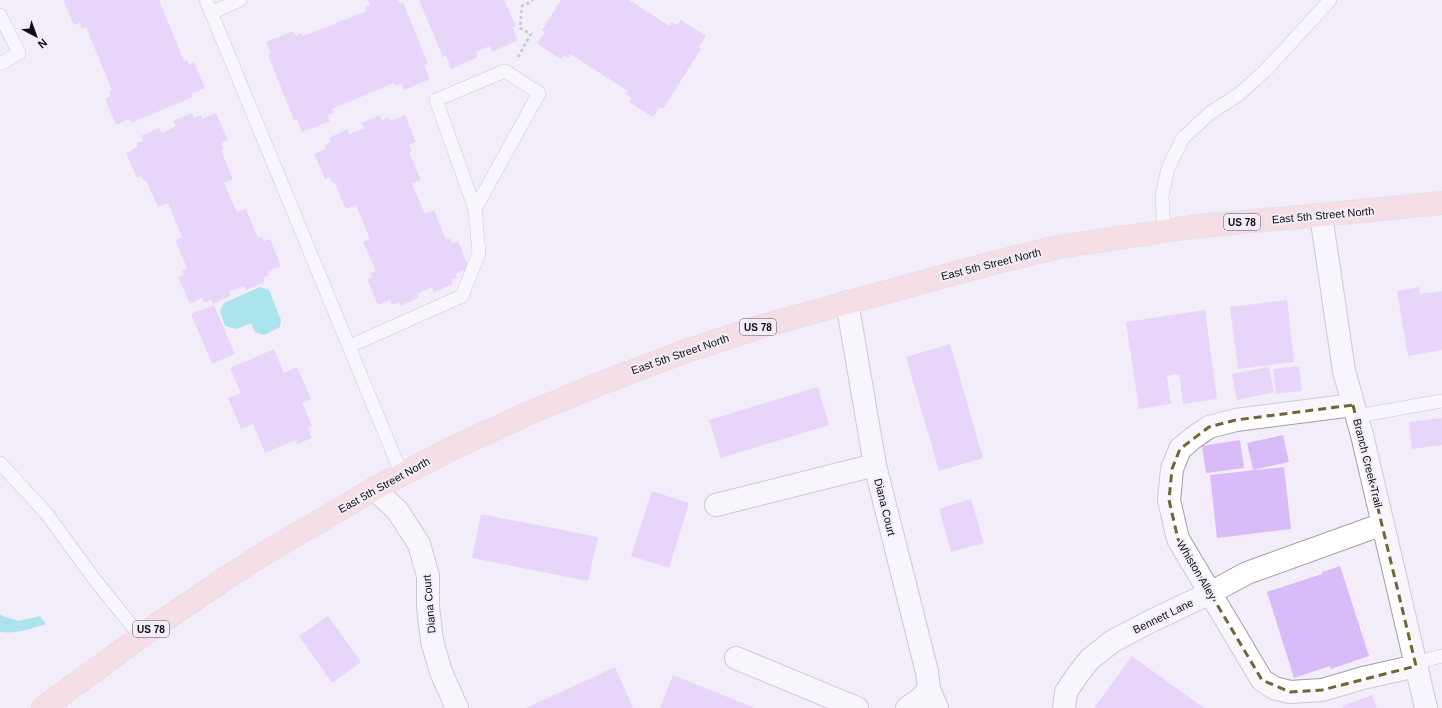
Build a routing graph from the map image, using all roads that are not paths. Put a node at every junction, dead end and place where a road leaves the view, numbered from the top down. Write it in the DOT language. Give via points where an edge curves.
graph roads {
  1 [pos="206,0"];
  2 [pos="240,0"];
  3 [pos="1330,0"];
  4 [pos="211,13"];
  5 [pos="0,15"];
  6 [pos="0,64"];
  7 [pos="1442,203"];
  8 [pos="475,209"];
  9 [pos="1321,216"];
  10 [pos="1164,231"];
  11 [pos="847,302"];
  12 [pos="350,346"];
  13 [pos="1442,401"];
  14 [pos="1355,410"];
  15 [pos="0,463"];
  16 [pos="875,465"];
  17 [pos="402,475"];
  18 [pos="374,490"];
  19 [pos="716,505"];
  20 [pos="1383,524"];
  21 [pos="1210,593"];
  22 [pos="141,637"];
  23 [pos="1442,656"];
  24 [pos="736,658"];
  25 [pos="1416,664"];
  26 [pos="933,698"];
  27 [pos="43,708"];
  28 [pos="456,708"];
  29 [pos="858,708"];
  30 [pos="907,708"];
  31 [pos="1064,708"];
  32 [pos="1426,708"];
  1 -- 4 [label="lane"];
  2 -- 4 [label="lane"];
  3 -- 10 [label="lane" via="1265,71 1238,95 1210,113 1183,138 1168,168 1162,196"];
  4 -- 12 [label="lane"];
  5 -- 6 [label="lane" via="20,53"];
  7 -- 9 [label="main road, East 5th Street North / US 78"];
  8 -- 8 [label="lane" via="539,93 505,71 436,100"];
  8 -- 12 [label="lane" via="479,254 462,296"];
  9 -- 10 [label="main road, East 5th Street North / US 78"];
  9 -- 14 [label="street, Branch Creek Trail" via="1344,371"];
  10 -- 11 [label="main road, East 5th Street North / US 78" via="1058,247"];
  11 -- 16 [label="street, Diana Court"];
  11 -- 17 [label="main road, East 5th Street North / US 78" via="686,351 607,380 451,449"];
  12 -- 17 [label="lane"];
  13 -- 14 [label="lane"];
  14 -- 20 [label="street, Branch Creek Trail"];
  14 -- 21 [label="street, Whiston Alley" via="1236,420 1210,428 1180,449 1172,469 1169,500 1178,539"];
  15 -- 22 [label="lane" via="46,513"];
  16 -- 19 [label="street"];
  16 -- 26 [label="street, Diana Court"];
  17 -- 18 [label="main road, East 5th Street North / US 78"];
  18 -- 22 [label="main road, East 5th Street North / US 78" via="262,555"];
  18 -- 28 [label="street, Diana Court" via="397,510 419,544 428,576 432,641"];
  20 -- 21 [label="street, Bennett Lane" via="1247,573"];
  20 -- 25 [label="street, Branch Creek Trail"];
  21 -- 25 [label="street, Whiston Alley" via="1262,680 1274,688 1290,692 1322,690"];
  21 -- 31 [label="street, Bennett Lane" via="1113,641 1090,659 1066,692"];
  22 -- 27 [label="main road, East 5th Street North / US 78"];
  23 -- 25 [label="lane"];
  24 -- 29 [label="street"];
  25 -- 32 [label="street, Branch Creek Trail"];
  26 -- 30 [label="street" via="920,699"];
}
